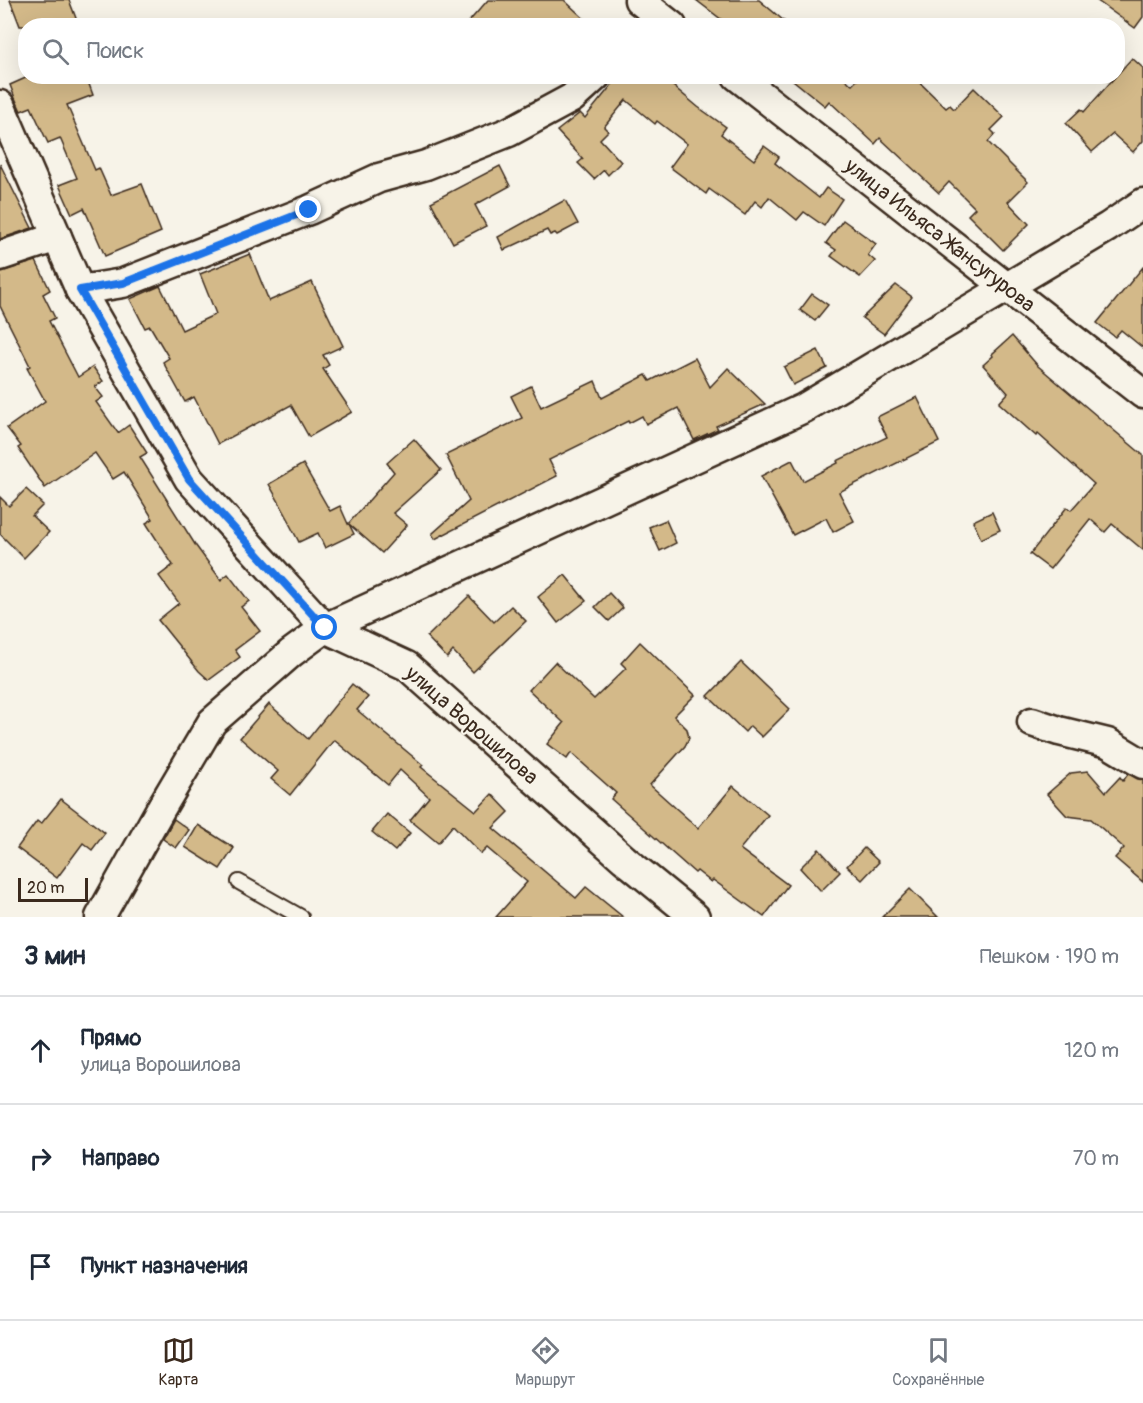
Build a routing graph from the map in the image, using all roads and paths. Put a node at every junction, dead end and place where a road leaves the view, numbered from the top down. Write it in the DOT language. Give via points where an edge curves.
graph roads {
  1 [pos="587,84"];
  2 [pos="747,84"];
  3 [pos="0,105"];
  4 [pos="1143,203"];
  5 [pos="57,237"];
  6 [pos="0,256"];
  7 [pos="1007,288"];
  8 [pos="80,290"];
  9 [pos="1143,394"];
  10 [pos="325,628"];
  11 [pos="1032,722"];
  12 [pos="1143,764"];
  13 [pos="239,882"];
  14 [pos="100,917"];
  15 [pos="301,917"];
  16 [pos="695,917"];
  1 -- 8 [label="street" via="572,98 509,132 426,165 380,178 123,283"];
  2 -- 7 [label="street, улица Ильяса Жансугурова"];
  3 -- 5 [label="street, улица Ворошилова"];
  4 -- 7 [label="street"];
  5 -- 6 [label="street"];
  5 -- 8 [label="street, улица Ворошилова"];
  7 -- 9 [label="street, улица Ильяса Жансугурова"];
  7 -- 10 [label="street" via="804,408"];
  8 -- 10 [label="street, улица Ворошилова" via="189,479"];
  10 -- 14 [label="street" via="212,722"];
  10 -- 16 [label="street, улица Ворошилова" via="407,666"];
  11 -- 12 [label="street" via="1108,743"];
  13 -- 15 [label="lane"];
}
